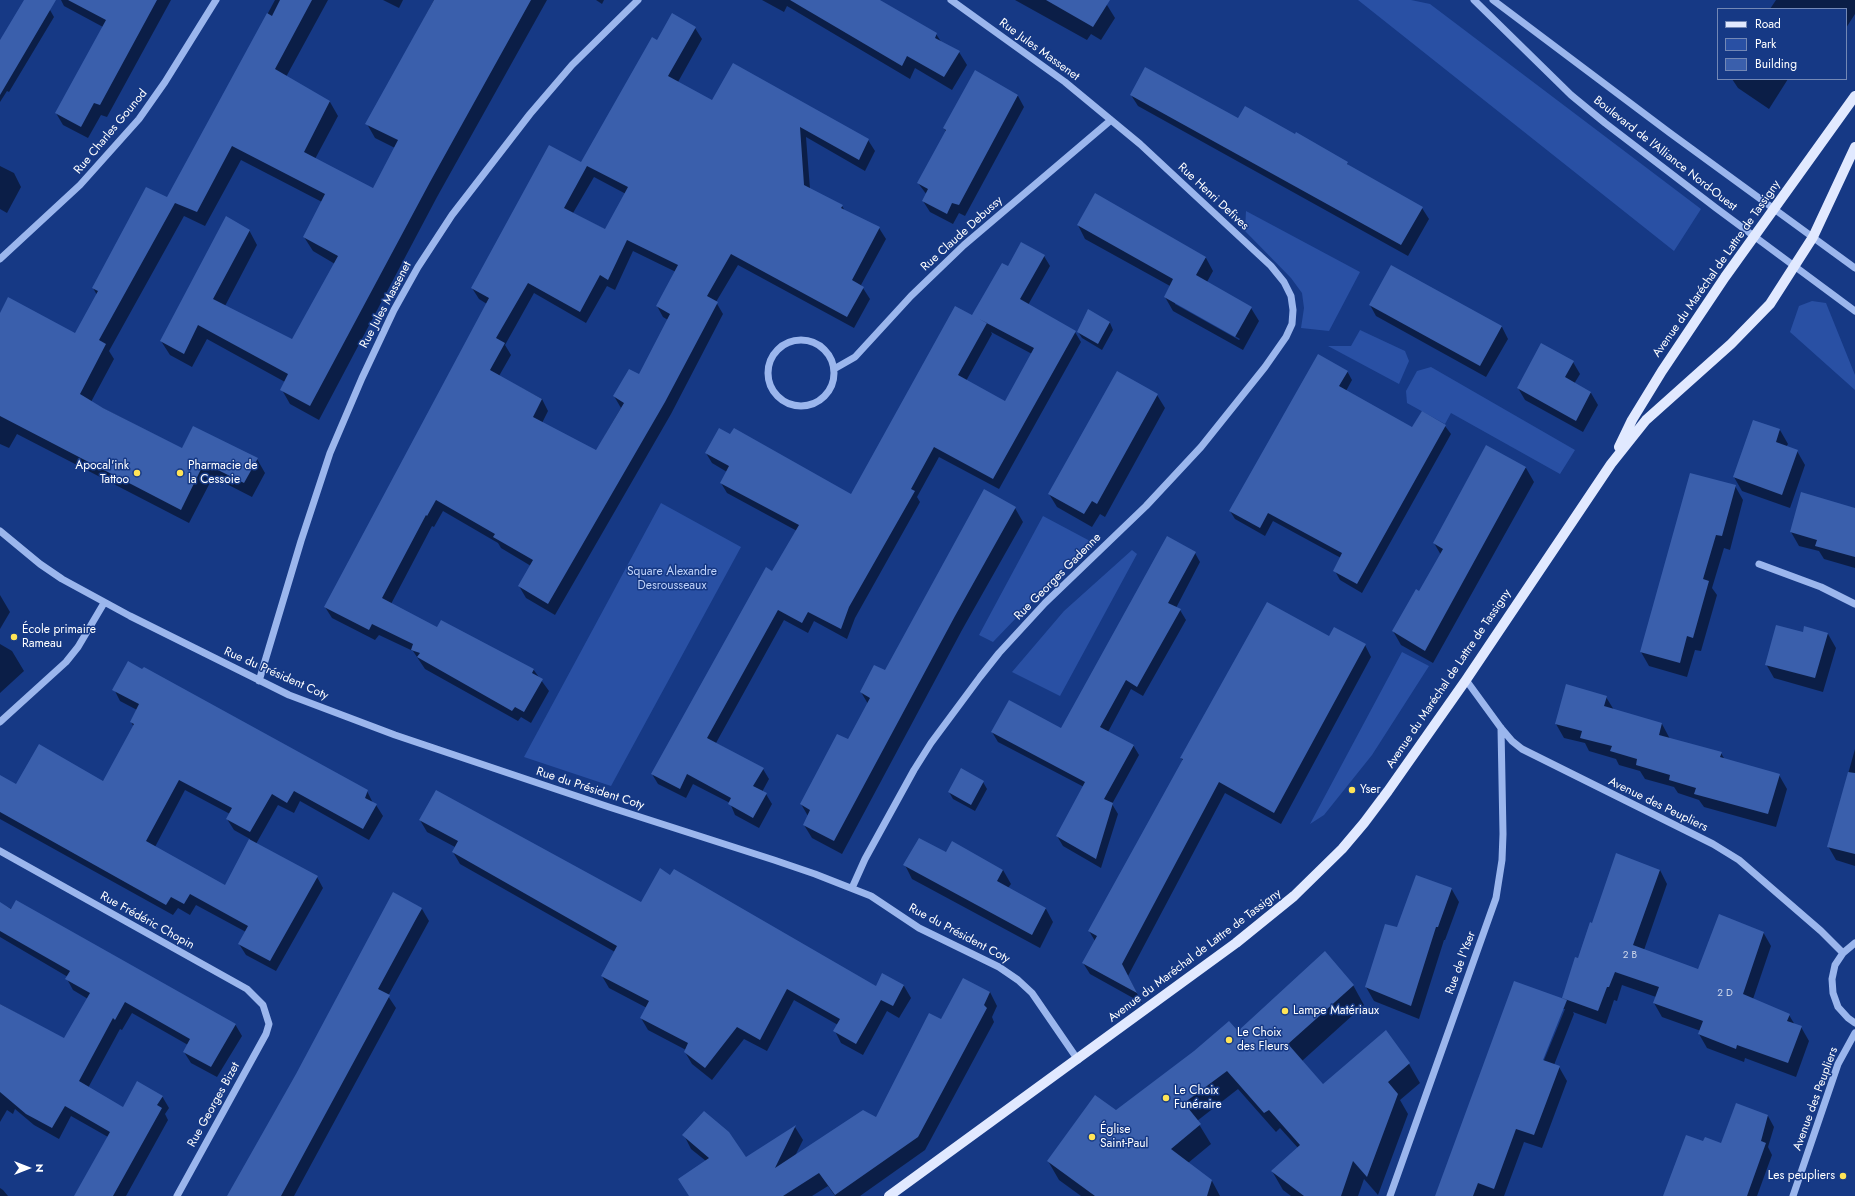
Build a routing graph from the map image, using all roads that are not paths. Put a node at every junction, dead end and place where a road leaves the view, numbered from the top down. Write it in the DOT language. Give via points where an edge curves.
graph roads {
  1 [pos="216,0"];
  2 [pos="638,0"];
  3 [pos="951,0"];
  4 [pos="1474,0"];
  5 [pos="1493,0"];
  6 [pos="1855,96"];
  7 [pos="1111,120"];
  8 [pos="1855,147"];
  9 [pos="1774,209"];
  10 [pos="1754,236"];
  11 [pos="1813,237"];
  12 [pos="2,255"];
  13 [pos="1796,266"];
  14 [pos="1855,268"];
  15 [pos="1291,296"];
  16 [pos="1855,311"];
  17 [pos="834,369"];
  18 [pos="1611,464"];
  19 [pos="0,531"];
  20 [pos="1759,564"];
  21 [pos="104,603"];
  22 [pos="1855,604"];
  23 [pos="1466,680"];
  24 [pos="259,681"];
  25 [pos="0,722"];
  26 [pos="1501,728"];
  27 [pos="0,851"];
  28 [pos="852,888"];
  29 [pos="1855,943"];
  30 [pos="1842,953"];
  31 [pos="1855,1023"];
  32 [pos="269,1024"];
  33 [pos="1855,1033"];
  34 [pos="1078,1060"];
  35 [pos="176,1196"];
  36 [pos="889,1196"];
  37 [pos="1390,1196"];
  38 [pos="1793,1196"];
  1 -- 12 [label="street, Rue Charles Gounod" via="166,82 139,119 80,185"];
  2 -- 24 [label="street, Rue Jules Massenet" via="572,65 530,114 452,215 394,310 330,453"];
  3 -- 7 [label="street, Rue Jules Massenet" via="1065,82"];
  4 -- 10 [label="street, Boulevard de l'Alliance Nord-Ouest" via="1571,96"];
  5 -- 9 [label="street, Boulevard de l'Alliance Nord-Ouest"];
  6 -- 9 [label="main road, Avenue du Maréchal de Lattre de Tassigny"];
  7 -- 15 [label="street, Rue Henri Defives" via="1271,266"];
  7 -- 17 [label="street, Rue Claude Debussy" via="964,245 911,296 855,357"];
  8 -- 11 [label="main road, Avenue du Maréchal de Lattre de Tassigny"];
  9 -- 10 [label="main road, Avenue du Maréchal de Lattre de Tassigny"];
  9 -- 11 [label="street, Boulevard de l'Alliance Nord-Ouest"];
  10 -- 13 [label="street, Boulevard de l'Alliance Nord-Ouest"];
  10 -- 18 [label="main road, Avenue du Maréchal de Lattre de Tassigny" via="1662,371 1632,420"];
  11 -- 13 [label="main road, Avenue du Maréchal de Lattre de Tassigny"];
  11 -- 14 [label="street, Boulevard de l'Alliance Nord-Ouest"];
  13 -- 16 [label="street, Boulevard de l'Alliance Nord-Ouest"];
  13 -- 18 [label="main road, Avenue du Maréchal de Lattre de Tassigny" via="1770,304 1746,330 1646,420"];
  15 -- 28 [label="street, Rue Georges Gadenne" via="1292,324 1286,337 1266,367 1206,441 1146,506 1045,603 999,654 968,694 914,770"];
  17 -- 17 [label="street" via="831,388 811,406 786,404 774,394 768,379 772,357 782,345 796,340 812,341 824,349"];
  18 -- 23 [label="main road, Avenue du Maréchal de Lattre de Tassigny"];
  19 -- 21 [label="street, Rue du Président Coty" via="40,564"];
  20 -- 22 [label="street" via="1821,587"];
  21 -- 24 [label="street, Rue du Président Coty"];
  21 -- 25 [label="street" via="66,662"];
  23 -- 26 [label="street, Avenue des Peupliers"];
  23 -- 34 [label="main road, Avenue du Maréchal de Lattre de Tassigny" via="1364,823 1318,874 1263,922"];
  24 -- 28 [label="street, Rue du Président Coty" via="395,735"];
  26 -- 30 [label="street, Avenue des Peupliers" via="1512,741 1535,756 1713,844 1739,860 1821,931"];
  26 -- 37 [label="street, Rue de l'Yser" via="1504,834 1496,898"];
  27 -- 32 [label="street, Rue Frédéric Chopin" via="247,989 263,1005"];
  28 -- 34 [label="street, Rue du Président Coty" via="871,896 919,928 999,967 1018,980 1032,993"];
  29 -- 30 [label="street"];
  30 -- 31 [label="street" via="1835,965 1833,993 1838,1007"];
  32 -- 35 [label="street, Rue Georges Bizet" via="266,1034"];
  33 -- 38 [label="street, Avenue des Peupliers" via="1838,1064"];
  34 -- 36 [label="main road, Avenue du Maréchal de Lattre de Tassigny"];
}
